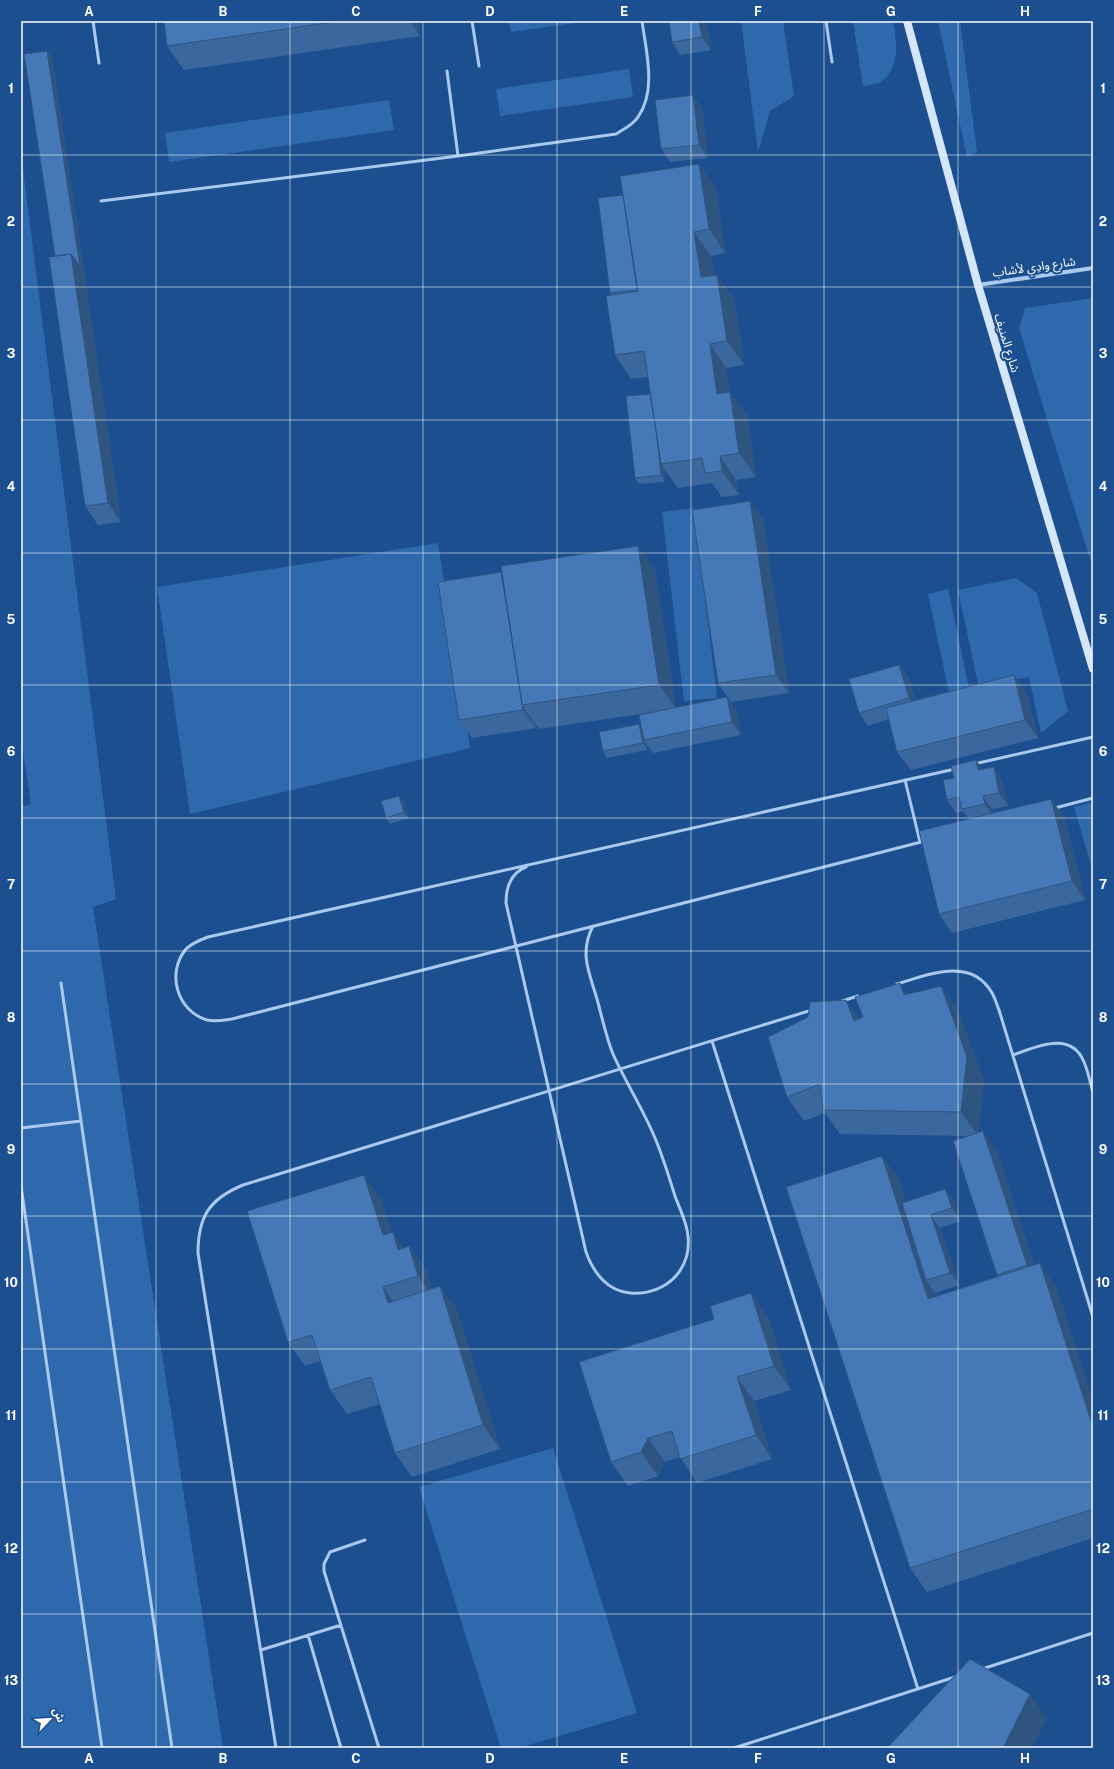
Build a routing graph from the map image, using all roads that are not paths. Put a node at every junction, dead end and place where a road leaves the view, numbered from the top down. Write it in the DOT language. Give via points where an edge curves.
graph roads {
  1 [pos="93,21"];
  2 [pos="472,21"];
  3 [pos="642,21"];
  4 [pos="826,21"];
  5 [pos="907,21"];
  6 [pos="832,62"];
  7 [pos="99,63"];
  8 [pos="479,66"];
  9 [pos="447,70"];
  10 [pos="458,156"];
  11 [pos="101,201"];
  12 [pos="1093,268"];
  13 [pos="978,285"];
  14 [pos="1093,669"];
  15 [pos="1093,737"];
  16 [pos="967,766"];
  17 [pos="959,768"];
  18 [pos="905,780"];
  19 [pos="1093,798"];
  20 [pos="1048,810"];
  21 [pos="928,840"];
  22 [pos="920,842"];
  23 [pos="533,864"];
  24 [pos="593,926"];
  25 [pos="516,946"];
  26 [pos="61,983"];
  27 [pos="890,986"];
  28 [pos="861,996"];
  29 [pos="838,1002"];
  30 [pos="816,1009"];
  31 [pos="712,1041"];
  32 [pos="1013,1055"];
  33 [pos="620,1069"];
  34 [pos="550,1090"];
  35 [pos="1093,1092"];
  36 [pos="81,1120"];
  37 [pos="21,1128"];
  38 [pos="21,1186"];
  39 [pos="1093,1317"];
  40 [pos="365,1540"];
  41 [pos="341,1625"];
  42 [pos="1093,1633"];
  43 [pos="308,1635"];
  44 [pos="261,1650"];
  45 [pos="979,1670"];
  46 [pos="956,1677"];
  47 [pos="918,1689"];
  48 [pos="102,1748"];
  49 [pos="172,1748"];
  50 [pos="276,1748"];
  51 [pos="341,1748"];
  52 [pos="379,1748"];
  53 [pos="734,1748"];
  1 -- 7 [label="lane"];
  2 -- 8 [label="lane"];
  3 -- 10 [label="lane" via="648,91 638,118 628,128 616,134"];
  4 -- 6 [label="lane"];
  5 -- 13 [label="street, شارع المنيف"];
  9 -- 10 [label="lane"];
  10 -- 11 [label="lane"];
  12 -- 13 [label="street, شارع وادِي لأشاب"];
  13 -- 14 [label="street, شارع المنيف"];
  15 -- 16 [label="lane"];
  17 -- 18 [label="lane"];
  18 -- 22 [label="lane"];
  18 -- 23 [label="lane"];
  19 -- 20 [label="lane"];
  21 -- 22 [label="lane"];
  22 -- 24 [label="lane"];
  23 -- 25 [label="lane" via="522,868 513,876 506,894"];
  23 -- 25 [label="lane" via="196,941 180,959 176,984 186,1006 202,1017 220,1021"];
  24 -- 25 [label="lane"];
  24 -- 33 [label="lane" via="586,943 586,962"];
  25 -- 34 [label="lane"];
  26 -- 36 [label="lane"];
  27 -- 32 [label="lane" via="942,970 961,971 979,979 992,992"];
  28 -- 29 [label="lane"];
  30 -- 31 [label="lane"];
  31 -- 33 [label="lane"];
  31 -- 47 [label="lane"];
  32 -- 35 [label="lane" via="1051,1043 1061,1042 1070,1046 1078,1051 1084,1060"];
  32 -- 39 [label="lane"];
  33 -- 34 [label="lane"];
  33 -- 34 [label="lane" via="655,1138 687,1230 689,1251 684,1264 666,1285 654,1291 640,1294 612,1287 600,1278 591,1266"];
  34 -- 44 [label="lane" via="243,1185 227,1192 213,1203 203,1218 198,1235 198,1254"];
  36 -- 37 [label="lane"];
  36 -- 49 [label="lane"];
  38 -- 48 [label="lane"];
  40 -- 41 [label="lane" via="330,1552 324,1564"];
  41 -- 43 [label="lane"];
  41 -- 52 [label="lane"];
  42 -- 45 [label="lane"];
  43 -- 44 [label="lane"];
  43 -- 51 [label="lane"];
  44 -- 50 [label="lane"];
  46 -- 47 [label="lane"];
  47 -- 53 [label="lane"];
}
